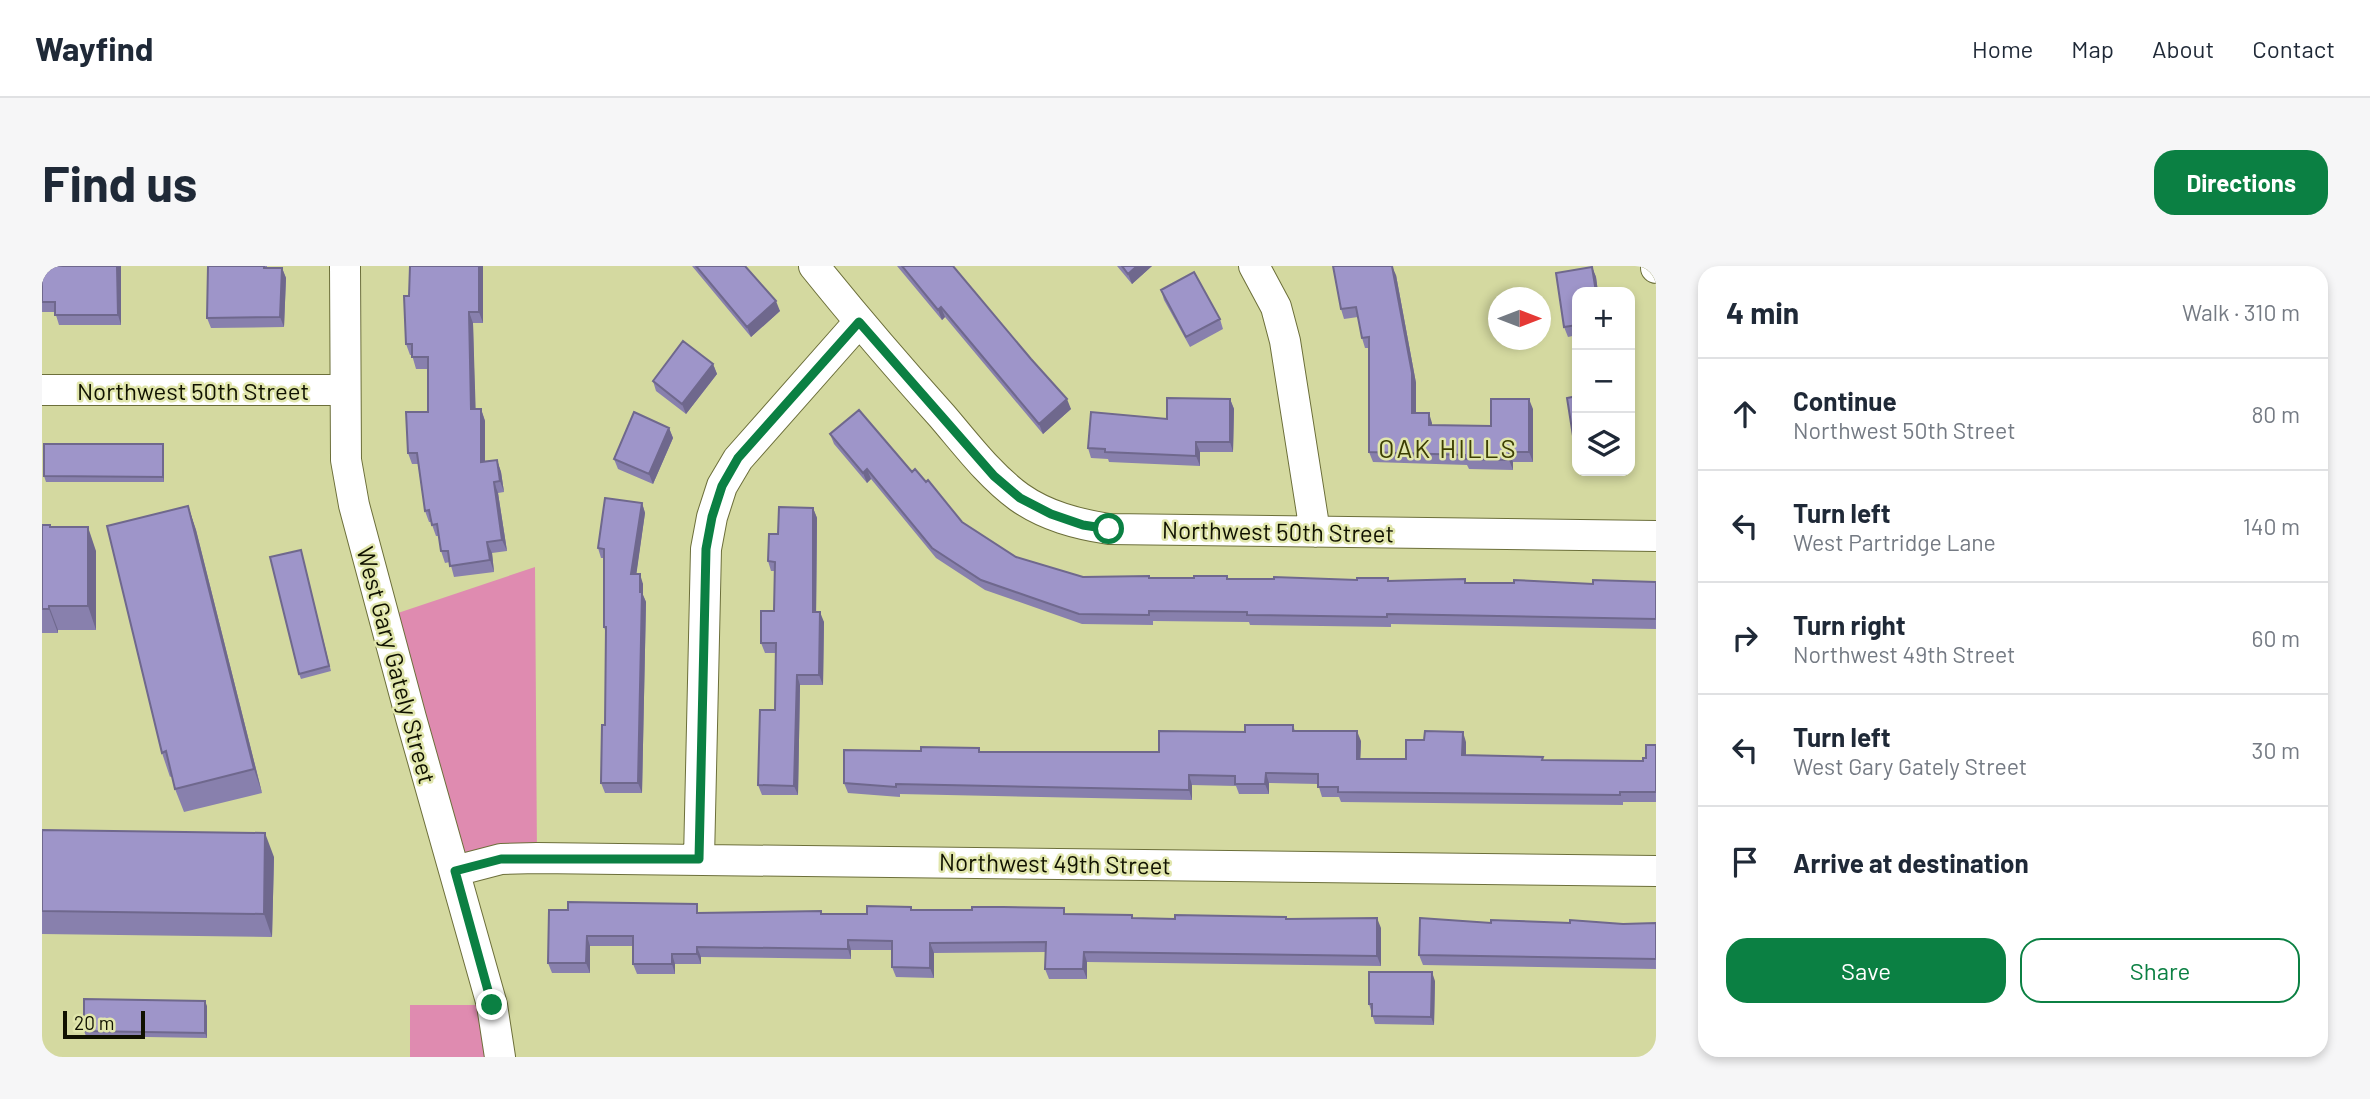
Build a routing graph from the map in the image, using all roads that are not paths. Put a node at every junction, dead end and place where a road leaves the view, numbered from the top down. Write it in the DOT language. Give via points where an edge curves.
graph roads {
  1 [pos="345,266"];
  2 [pos="814,266"];
  3 [pos="1254,266"];
  4 [pos="859,322"];
  5 [pos="42,390"];
  6 [pos="345,390"];
  7 [pos="1315,532"];
  8 [pos="1656,536"];
  9 [pos="699,859"];
  10 [pos="455,871"];
  11 [pos="1656,872"];
  12 [pos="500,1057"];
  1 -- 6 [label="street, West Gary Gately Street"];
  2 -- 4 [label="street, Northwest 50th Street"];
  3 -- 7 [label="street" via="1276,307 1285,341"];
  4 -- 7 [label="street, Northwest 50th Street" via="994,476 1020,498 1051,514 1109,529"];
  4 -- 9 [label="street" via="738,458 712,517 706,549"];
  5 -- 6 [label="street, Northwest 50th Street"];
  6 -- 10 [label="street, West Gary Gately Street" via="346,460 354,505"];
  7 -- 8 [label="street, Northwest 50th Street"];
  9 -- 10 [label="street, Northwest 49th Street" via="501,859"];
  9 -- 11 [label="street, Northwest 49th Street"];
  10 -- 12 [label="street, West Gary Gately Street" via="492,1005"];
}
